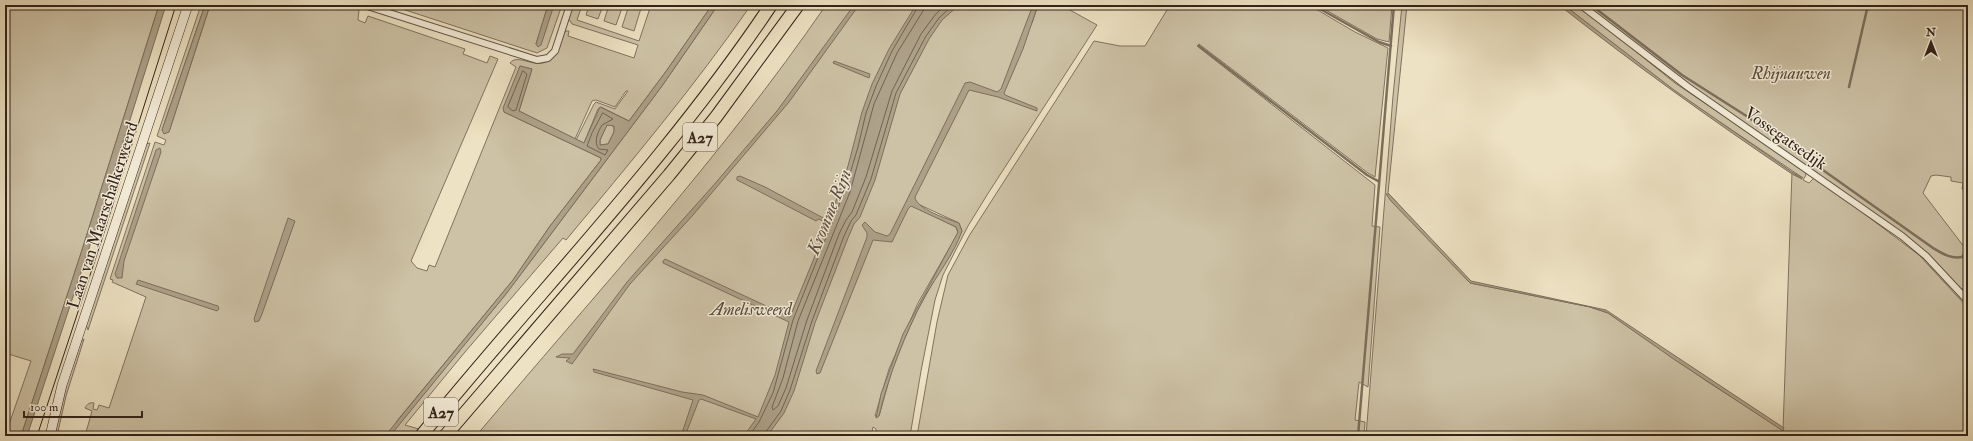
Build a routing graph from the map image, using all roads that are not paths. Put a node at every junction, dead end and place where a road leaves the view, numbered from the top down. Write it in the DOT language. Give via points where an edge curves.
graph roads {
  1 [pos="188,5"];
  2 [pos="364,5"];
  3 [pos="570,5"];
  4 [pos="772,5"];
  5 [pos="798,5"];
  6 [pos="1581,5"];
  7 [pos="1968,301"];
  8 [pos="50,436"];
  9 [pos="421,436"];
  10 [pos="446,436"];
  1 -- 8 [label="main road, Laan van Maarschalkerweerd" via="64,377"];
  2 -- 3 [label="street" via="537,60 552,55"];
  4 -- 9 [label="highway, A27" via="670,142"];
  5 -- 10 [label="highway, A27" via="725,105 669,175"];
  6 -- 7 [label="street, Vossegatsedijk" via="1688,88 1902,236 1926,256"];
}
